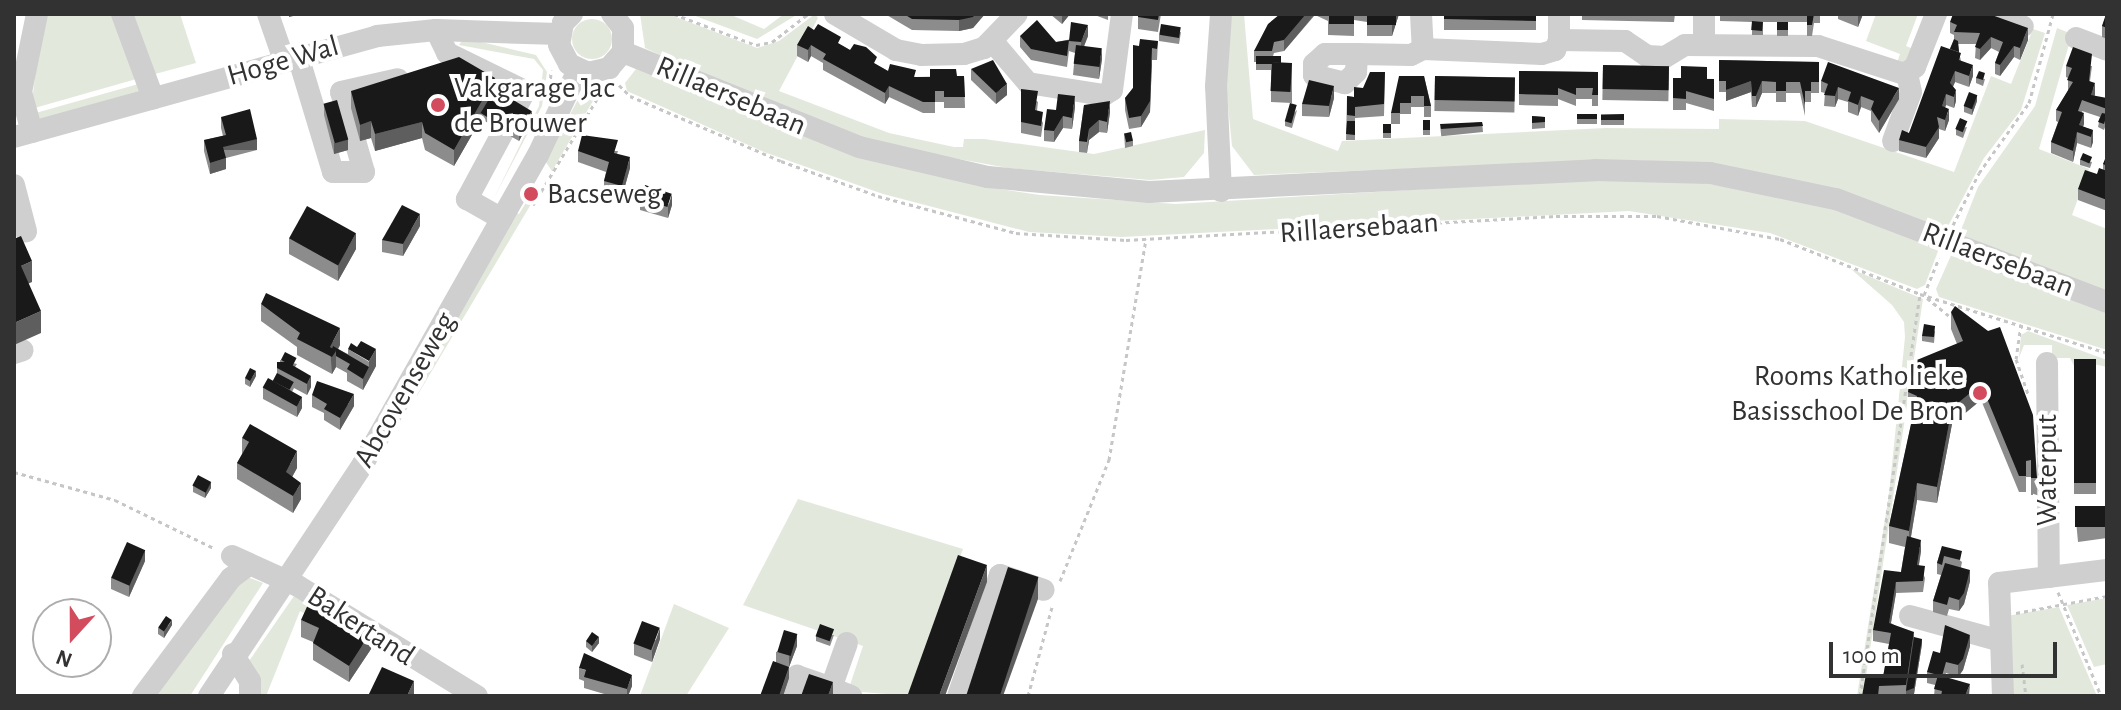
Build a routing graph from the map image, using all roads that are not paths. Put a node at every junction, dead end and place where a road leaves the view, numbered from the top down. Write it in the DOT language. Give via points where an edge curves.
graph roads {
  1 [pos="37,14"];
  2 [pos="122,14"];
  3 [pos="268,14"];
  4 [pos="572,14"];
  5 [pos="612,14"];
  6 [pos="835,14"];
  7 [pos="1017,14"];
  8 [pos="1122,14"];
  9 [pos="1221,14"];
  10 [pos="1421,14"];
  11 [pos="1559,14"];
  12 [pos="1704,14"];
  13 [pos="1936,14"];
  14 [pos="1991,14"];
  15 [pos="2023,26"];
  16 [pos="436,30"];
  17 [pos="559,34"];
  18 [pos="2076,38"];
  19 [pos="1559,40"];
  20 [pos="993,42"];
  21 [pos="1704,45"];
  22 [pos="1423,49"];
  23 [pos="2107,50"];
  24 [pos="623,52"];
  25 [pos="1357,54"];
  26 [pos="297,57"];
  27 [pos="467,63"];
  28 [pos="578,70"];
  29 [pos="1907,73"];
  30 [pos="341,92"];
  31 [pos="153,98"];
  32 [pos="312,100"];
  33 [pos="23,134"];
  34 [pos="1893,141"];
  35 [pos="14,185"];
  36 [pos="1221,191"];
  37 [pos="502,219"];
  38 [pos="26,231"];
  39 [pos="2107,302"];
  40 [pos="2047,363"];
  41 [pos="978,567"];
  42 [pos="2107,570"];
  43 [pos="1000,575"];
  44 [pos="2052,580"];
  45 [pos="285,581"];
  46 [pos="1051,594"];
  47 [pos="1910,616"];
  48 [pos="2009,634"];
  49 [pos="847,643"];
  50 [pos="233,654"];
  51 [pos="824,690"];
  52 [pos="143,696"];
  53 [pos="209,696"];
  54 [pos="250,696"];
  55 [pos="477,696"];
  56 [pos="789,696"];
  57 [pos="958,696"];
  58 [pos="2003,696"];
  1 -- 33 [label="street" via="21,92"];
  2 -- 31 [label="street"];
  3 -- 26 [label="street"];
  4 -- 17 [label="street"];
  5 -- 24 [label="street" via="623,28"];
  6 -- 20 [label="street" via="909,54 964,54"];
  7 -- 20 [label="street"];
  8 -- 20 [label="street" via="1112,90 1104,95 1028,83"];
  9 -- 36 [label="street" via="1216,86"];
  10 -- 22 [label="street"];
  11 -- 19 [label="street"];
  12 -- 21 [label="street"];
  13 -- 29 [label="street" via="1919,61"];
  14 -- 15 [label="street"];
  16 -- 17 [label="street, Hoge Wal"];
  16 -- 26 [label="street, Hoge Wal" via="377,36"];
  16 -- 27 [label="street" via="447,53"];
  17 -- 28 [label="street" via="562,55"];
  18 -- 23 [label="street"];
  19 -- 21 [label="street" via="1625,41 1647,56"];
  19 -- 22 [label="street" via="1555,50 1542,54"];
  21 -- 29 [label="street" via="1818,46"];
  22 -- 25 [label="street" via="1411,55"];
  24 -- 28 [label="street" via="599,73"];
  24 -- 36 [label="street, Rillaersebaan" via="825,135 920,164 988,177 1119,190"];
  26 -- 30 [label="street" via="318,82 329,79"];
  26 -- 31 [label="street, Hoge Wal"];
  26 -- 32 [label="street"];
  27 -- 30 [label="street"];
  27 -- 37 [label="street" via="525,91 467,199"];
  28 -- 37 [label="street, Abcovenseweg"];
  29 -- 34 [label="street" via="1911,92"];
  30 -- 32 [label="street"];
  30 -- 32 [label="street" via="364,172 333,172"];
  31 -- 33 [label="street, Hoge Wal"];
  35 -- 38 [label="street"];
  36 -- 39 [label="street, Rillaersebaan" via="1595,170 1710,173 1836,199"];
  37 -- 45 [label="street, Abcovenseweg" via="343,498"];
  40 -- 44 [label="street, Waterput"];
  41 -- 43 [label="street"];
  42 -- 44 [label="street"];
  43 -- 46 [label="street"];
  43 -- 57 [label="street"];
  44 -- 48 [label="street" via="1999,583"];
  45 -- 50 [label="street, Abcovenseweg"];
  45 -- 52 [label="street" via="240,560"];
  45 -- 55 [label="street, Bakertand"];
  47 -- 48 [label="street"];
  48 -- 58 [label="street"];
  49 -- 51 [label="street"];
  50 -- 53 [label="street, Abcovenseweg"];
  50 -- 54 [label="street" via="250,681"];
  51 -- 56 [label="street" via="797,676"];
}
